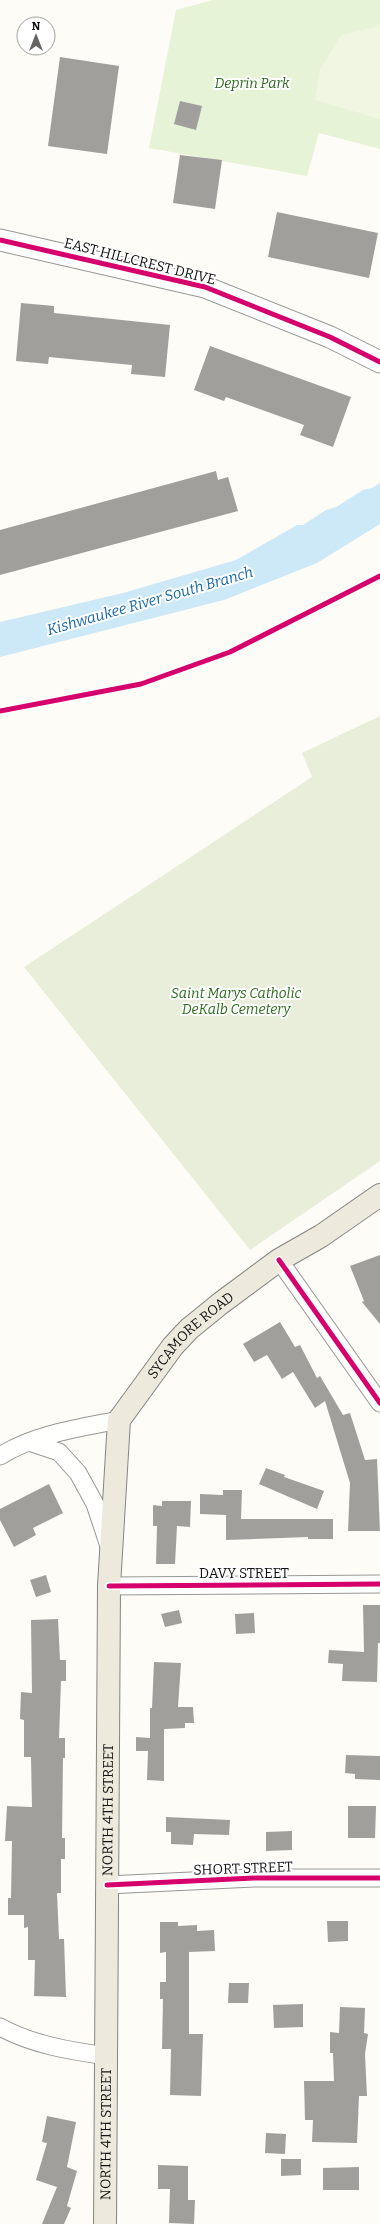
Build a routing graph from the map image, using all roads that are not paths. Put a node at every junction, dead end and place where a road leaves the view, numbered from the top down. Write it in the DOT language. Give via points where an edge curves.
graph roads {
  1 [pos="0,240"];
  2 [pos="380,362"];
  3 [pos="380,1195"];
  4 [pos="279,1260"];
  5 [pos="380,1403"];
  6 [pos="119,1420"];
  7 [pos="29,1442"];
  8 [pos="0,1456"];
  9 [pos="111,1553"];
  10 [pos="380,1584"];
  11 [pos="109,1586"];
  12 [pos="380,1878"];
  13 [pos="108,1885"];
  14 [pos="0,2027"];
  15 [pos="108,2056"];
  16 [pos="105,2224"];
  1 -- 2 [label="street, EAST HILLCREST DRIVE" via="205,287 330,337"];
  3 -- 4 [label="main road, SYCAMORE ROAD" via="321,1236"];
  4 -- 5 [label="street"];
  4 -- 6 [label="main road, SYCAMORE ROAD" via="189,1329 173,1346"];
  6 -- 7 [label="street"];
  6 -- 9 [label="main road, NORTH 4TH STREET"];
  7 -- 8 [label="street"];
  7 -- 9 [label="street" via="59,1452 78,1473 95,1504"];
  9 -- 11 [label="main road, NORTH 4TH STREET"];
  10 -- 11 [label="street, DAVY STREET"];
  11 -- 13 [label="main road, NORTH 4TH STREET"];
  12 -- 13 [label="street, SHORT STREET" via="254,1878"];
  13 -- 15 [label="main road, NORTH 4TH STREET"];
  14 -- 15 [label="street" via="64,2050"];
  15 -- 16 [label="main road, NORTH 4TH STREET"];
}
